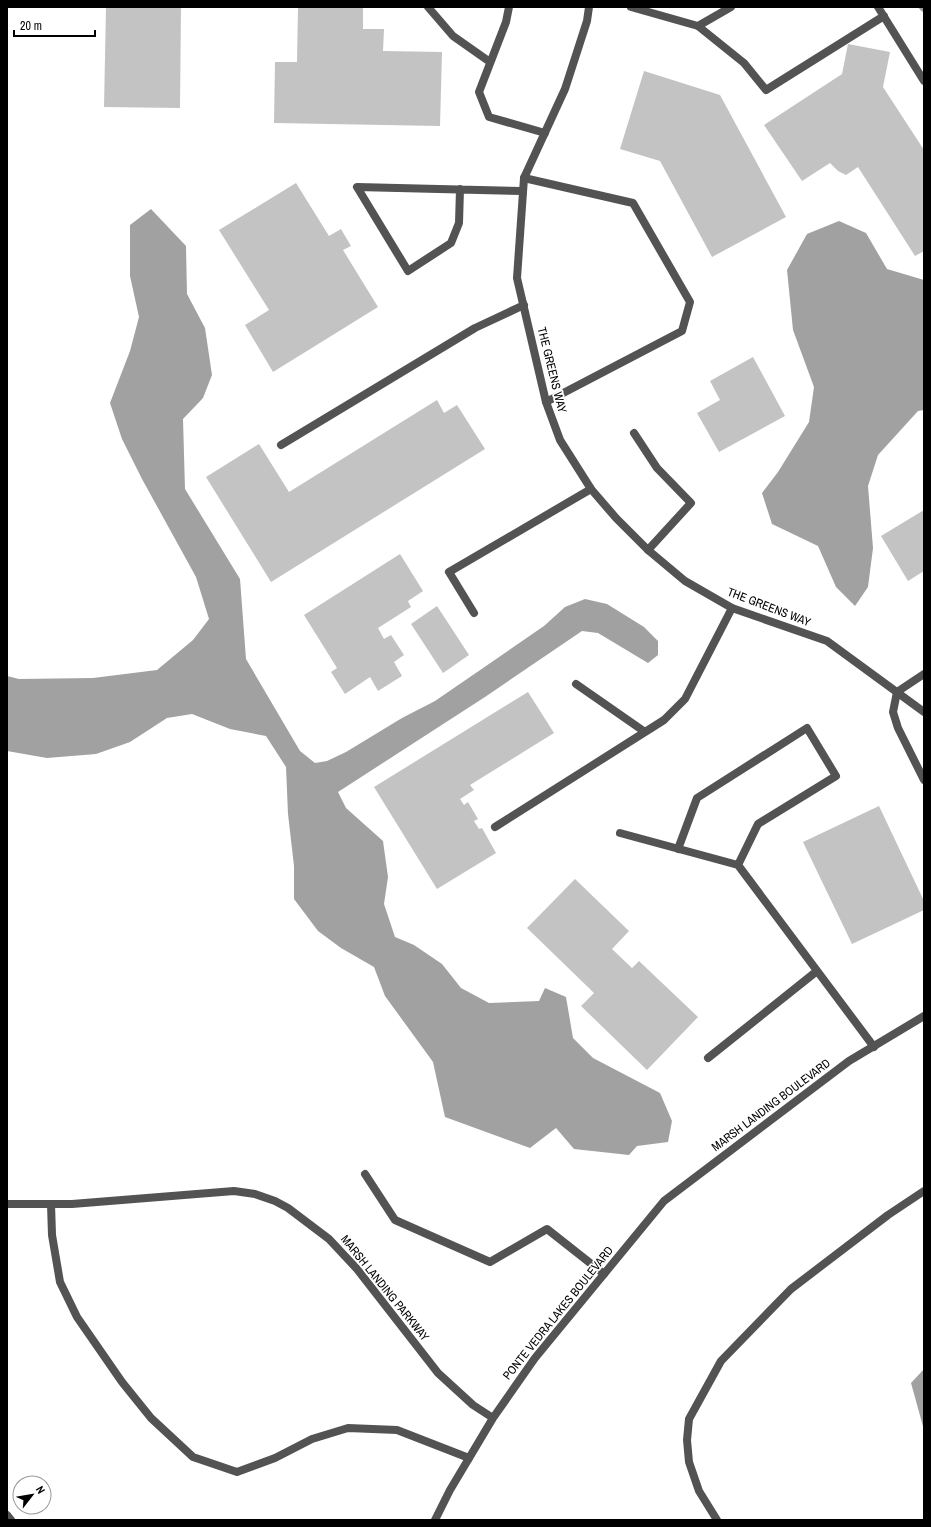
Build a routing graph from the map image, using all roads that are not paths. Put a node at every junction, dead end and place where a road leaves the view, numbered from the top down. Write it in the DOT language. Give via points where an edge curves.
graph roads {
  1 [pos="428,7"];
  2 [pos="509,7"];
  3 [pos="589,7"];
  4 [pos="631,7"];
  5 [pos="731,7"];
  6 [pos="878,7"];
  7 [pos="884,16"];
  8 [pos="698,26"];
  9 [pos="490,62"];
  10 [pos="924,81"];
  11 [pos="545,133"];
  12 [pos="524,178"];
  13 [pos="460,189"];
  14 [pos="523,191"];
  15 [pos="524,305"];
  16 [pos="546,402"];
  17 [pos="634,433"];
  18 [pos="281,444"];
  19 [pos="592,489"];
  20 [pos="648,550"];
  21 [pos="732,608"];
  22 [pos="474,613"];
  23 [pos="924,674"];
  24 [pos="576,684"];
  25 [pos="897,692"];
  26 [pos="924,712"];
  27 [pos="645,732"];
  28 [pos="924,780"];
  29 [pos="495,827"];
  30 [pos="620,833"];
  31 [pos="678,849"];
  32 [pos="738,865"];
  33 [pos="817,971"];
  34 [pos="924,1016"];
  35 [pos="874,1047"];
  36 [pos="708,1058"];
  37 [pos="366,1174"];
  38 [pos="924,1191"];
  39 [pos="7,1204"];
  40 [pos="51,1204"];
  41 [pos="643,1227"];
  42 [pos="604,1274"];
  43 [pos="493,1418"];
  44 [pos="469,1458"];
  45 [pos="7,1515"];
  46 [pos="11,1520"];
  47 [pos="435,1520"];
  48 [pos="717,1520"];
  1 -- 9 [label="street" via="453,36"];
  2 -- 9 [label="street" via="506,22"];
  3 -- 11 [label="street, THE GREENS WAY" via="587,21 565,89"];
  4 -- 8 [label="street"];
  5 -- 8 [label="street"];
  6 -- 7 [label="street"];
  7 -- 8 [label="street" via="766,90 744,63"];
  7 -- 10 [label="street"];
  9 -- 11 [label="street" via="480,92 489,117"];
  11 -- 12 [label="street, THE GREENS WAY"];
  12 -- 14 [label="street, THE GREENS WAY"];
  12 -- 16 [label="street" via="632,204 690,302 682,331"];
  13 -- 13 [label="street" via="421,188 357,187 408,271 451,243 459,223"];
  13 -- 14 [label="street"];
  14 -- 15 [label="street, THE GREENS WAY" via="517,278"];
  15 -- 16 [label="street, THE GREENS WAY"];
  15 -- 18 [label="street" via="475,328"];
  16 -- 19 [label="street, THE GREENS WAY" via="560,440"];
  17 -- 20 [label="street" via="657,468 692,503"];
  19 -- 20 [label="street, THE GREENS WAY"];
  19 -- 22 [label="street" via="449,572"];
  20 -- 21 [label="street, THE GREENS WAY" via="685,581"];
  21 -- 25 [label="street, THE GREENS WAY" via="827,641"];
  21 -- 27 [label="street" via="685,699 664,720"];
  23 -- 25 [label="street"];
  24 -- 27 [label="street"];
  25 -- 26 [label="street, THE GREENS WAY"];
  25 -- 28 [label="street" via="893,712"];
  27 -- 29 [label="street"];
  30 -- 31 [label="street"];
  31 -- 32 [label="street"];
  31 -- 32 [label="street" via="697,798 807,728 836,776 758,824"];
  32 -- 33 [label="street"];
  33 -- 35 [label="street"];
  33 -- 36 [label="street"];
  34 -- 35 [label="street, MARSH LANDING BOULEVARD"];
  35 -- 41 [label="street, MARSH LANDING BOULEVARD" via="850,1062 664,1200"];
  37 -- 42 [label="street" via="395,1220 490,1262 547,1230"];
  38 -- 48 [label="street" via="888,1215 791,1289 721,1361 689,1419 687,1440 689,1462 699,1491"];
  39 -- 40 [label="street, MARSH LANDING PARKWAY"];
  40 -- 43 [label="street, MARSH LANDING PARKWAY" via="234,1191 255,1194 275,1201 329,1239 357,1269 438,1374 473,1405"];
  40 -- 44 [label="street" via="52,1235 60,1282 77,1317 122,1382 151,1418 193,1457 237,1472 275,1458 312,1439 348,1428 397,1430"];
  41 -- 42 [label="street, PONTE VEDRA LAKES BOULEVARD"];
  42 -- 43 [label="street, PONTE VEDRA LAKES BOULEVARD" via="535,1358"];
  43 -- 44 [label="street, PONTE VEDRA LAKES BOULEVARD"];
  44 -- 47 [label="street, PONTE VEDRA LAKES BOULEVARD"];
  45 -- 46 [label="street"];
}
